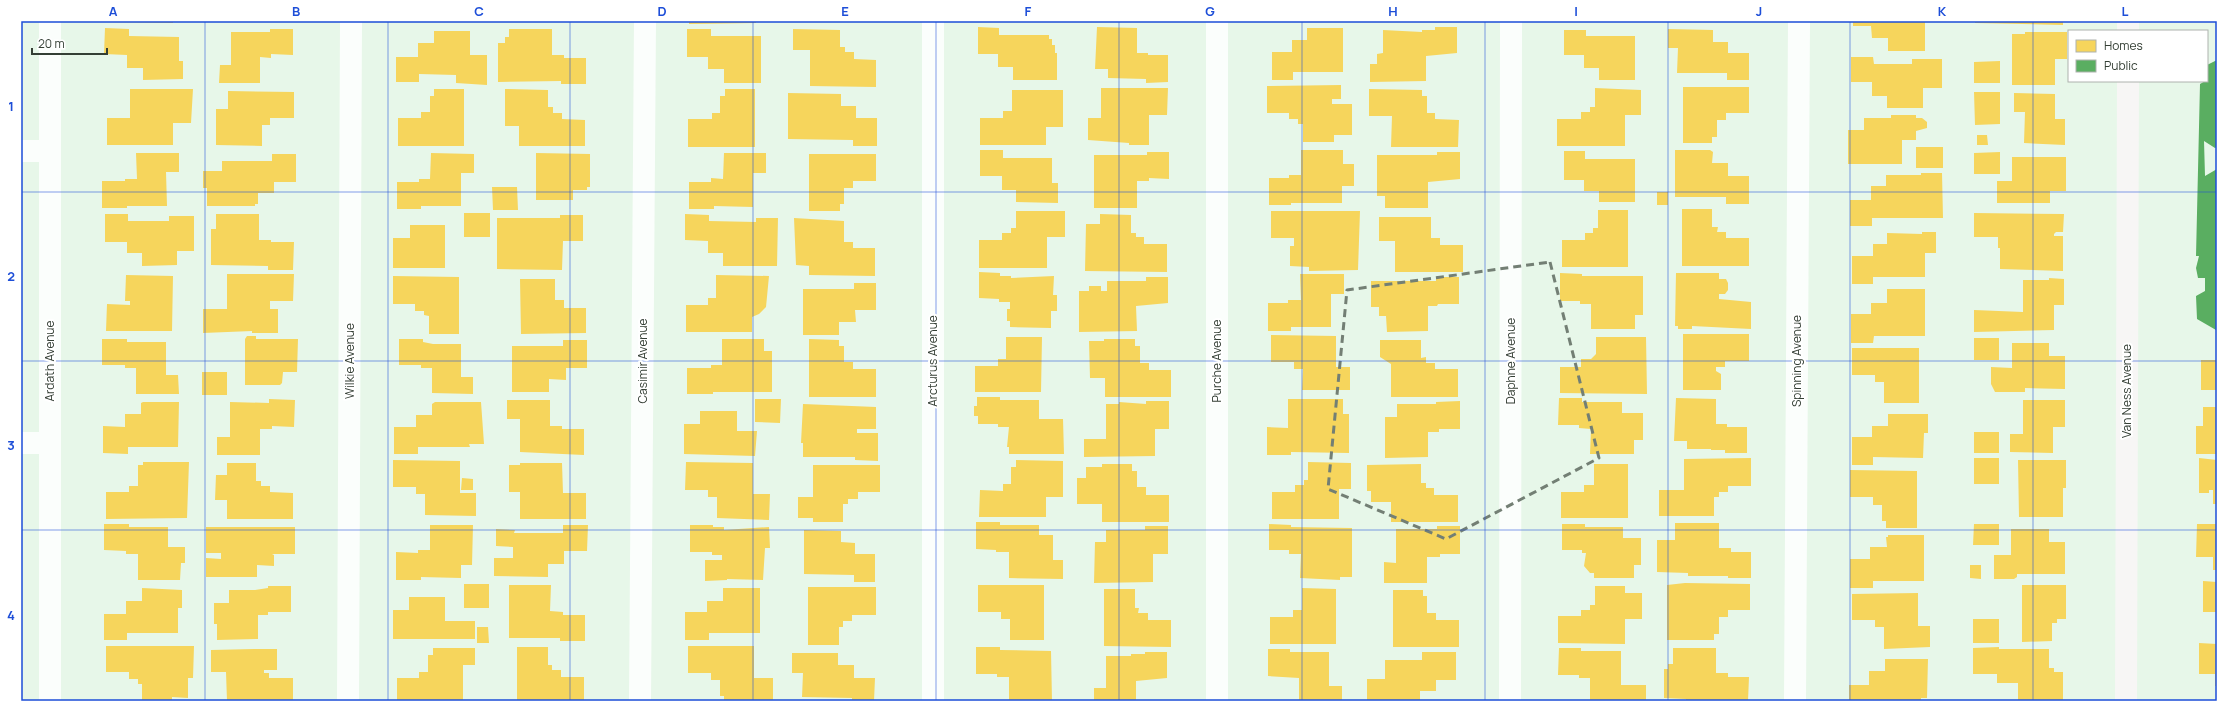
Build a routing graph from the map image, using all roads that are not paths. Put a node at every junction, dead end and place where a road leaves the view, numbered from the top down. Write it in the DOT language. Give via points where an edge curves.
graph roads {
  1 [pos="50,21"];
  2 [pos="352,21"];
  3 [pos="645,21"];
  4 [pos="933,21"];
  5 [pos="1217,21"];
  6 [pos="1511,21"];
  7 [pos="1799,21"];
  8 [pos="2128,82"];
  9 [pos="50,151"];
  10 [pos="21,152"];
  11 [pos="21,443"];
  12 [pos="50,443"];
  13 [pos="50,701"];
  14 [pos="348,701"];
  15 [pos="640,701"];
  16 [pos="933,701"];
  17 [pos="1217,701"];
  18 [pos="1510,701"];
  19 [pos="1795,701"];
  20 [pos="2126,701"];
  1 -- 9 [label="street, Ardath Avenue"];
  2 -- 14 [label="street, Wilkie Avenue"];
  3 -- 15 [label="street, Casimir Avenue"];
  4 -- 16 [label="street, Arcturus Avenue"];
  5 -- 17 [label="street, Purche Avenue"];
  6 -- 18 [label="street, Daphne Avenue"];
  7 -- 19 [label="street, Spinning Avenue"];
  8 -- 20 [label="main road, Van Ness Avenue"];
  9 -- 10 [label="street"];
  9 -- 12 [label="street, Ardath Avenue"];
  11 -- 12 [label="street"];
  12 -- 13 [label="street, Ardath Avenue"];
}
